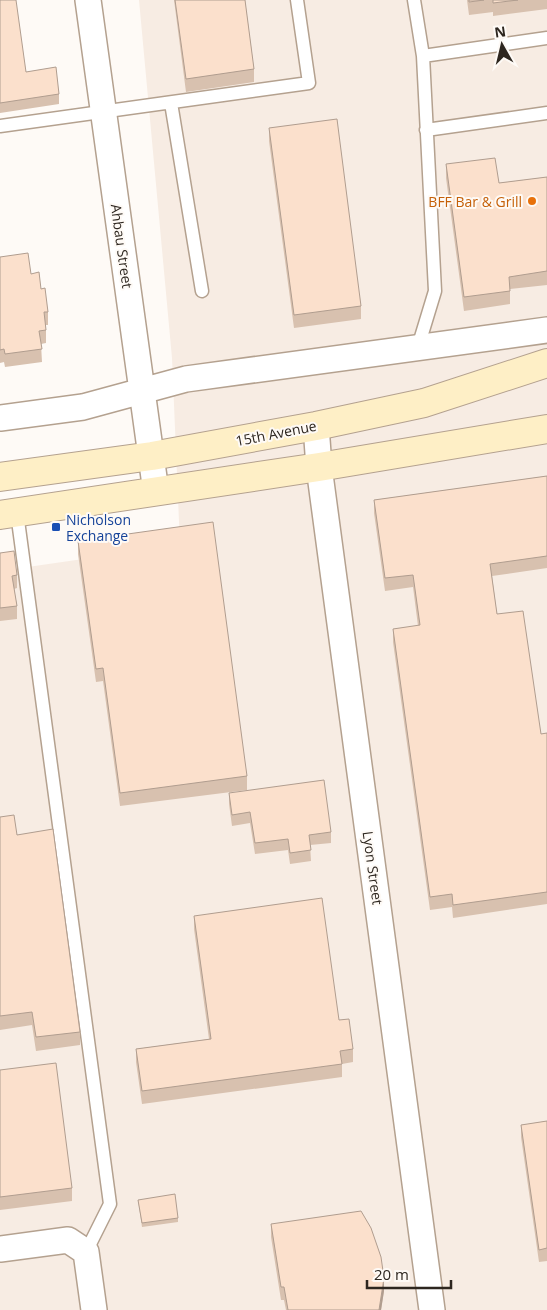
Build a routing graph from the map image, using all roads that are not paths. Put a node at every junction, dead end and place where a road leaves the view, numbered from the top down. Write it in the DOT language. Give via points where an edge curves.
graph roads {
  1 [pos="88,0"];
  2 [pos="297,0"];
  3 [pos="414,0"];
  4 [pos="547,38"];
  5 [pos="423,56"];
  6 [pos="171,103"];
  7 [pos="104,113"];
  8 [pos="547,113"];
  9 [pos="0,126"];
  10 [pos="426,130"];
  11 [pos="202,291"];
  12 [pos="547,330"];
  13 [pos="418,348"];
  14 [pos="547,363"];
  15 [pos="142,391"];
  16 [pos="0,418"];
  17 [pos="316,426"];
  18 [pos="547,429"];
  19 [pos="152,456"];
  20 [pos="319,467"];
  21 [pos="0,477"];
  22 [pos="156,492"];
  23 [pos="9,514"];
  24 [pos="0,1249"];
  25 [pos="86,1252"];
  26 [pos="94,1310"];
  27 [pos="432,1310"];
  1 -- 7 [label="street, Ahbau Street"];
  2 -- 6 [label="lane" via="308,83"];
  3 -- 5 [label="lane"];
  4 -- 5 [label="lane"];
  5 -- 10 [label="lane"];
  6 -- 7 [label="lane"];
  6 -- 11 [label="lane"];
  7 -- 9 [label="lane"];
  7 -- 15 [label="street, Ahbau Street"];
  8 -- 10 [label="lane"];
  10 -- 13 [label="lane" via="435,291"];
  12 -- 13 [label="street"];
  13 -- 15 [label="street" via="186,379"];
  14 -- 17 [label="main road, 15th Avenue" via="424,403"];
  15 -- 16 [label="street" via="83,407"];
  15 -- 19 [label="street, Ahbau Street"];
  17 -- 19 [label="main road, 15th Avenue"];
  17 -- 20 [label="street, Lyon Street"];
  18 -- 20 [label="main road"];
  19 -- 21 [label="main road, 15th Avenue"];
  19 -- 22 [label="street, Ahbau Street"];
  20 -- 22 [label="main road"];
  20 -- 27 [label="street, Lyon Street"];
  22 -- 23 [label="main road"];
  23 -- 25 [label="lane" via="110,1204"];
  24 -- 25 [label="street" via="68,1240"];
  25 -- 26 [label="street"];
}
